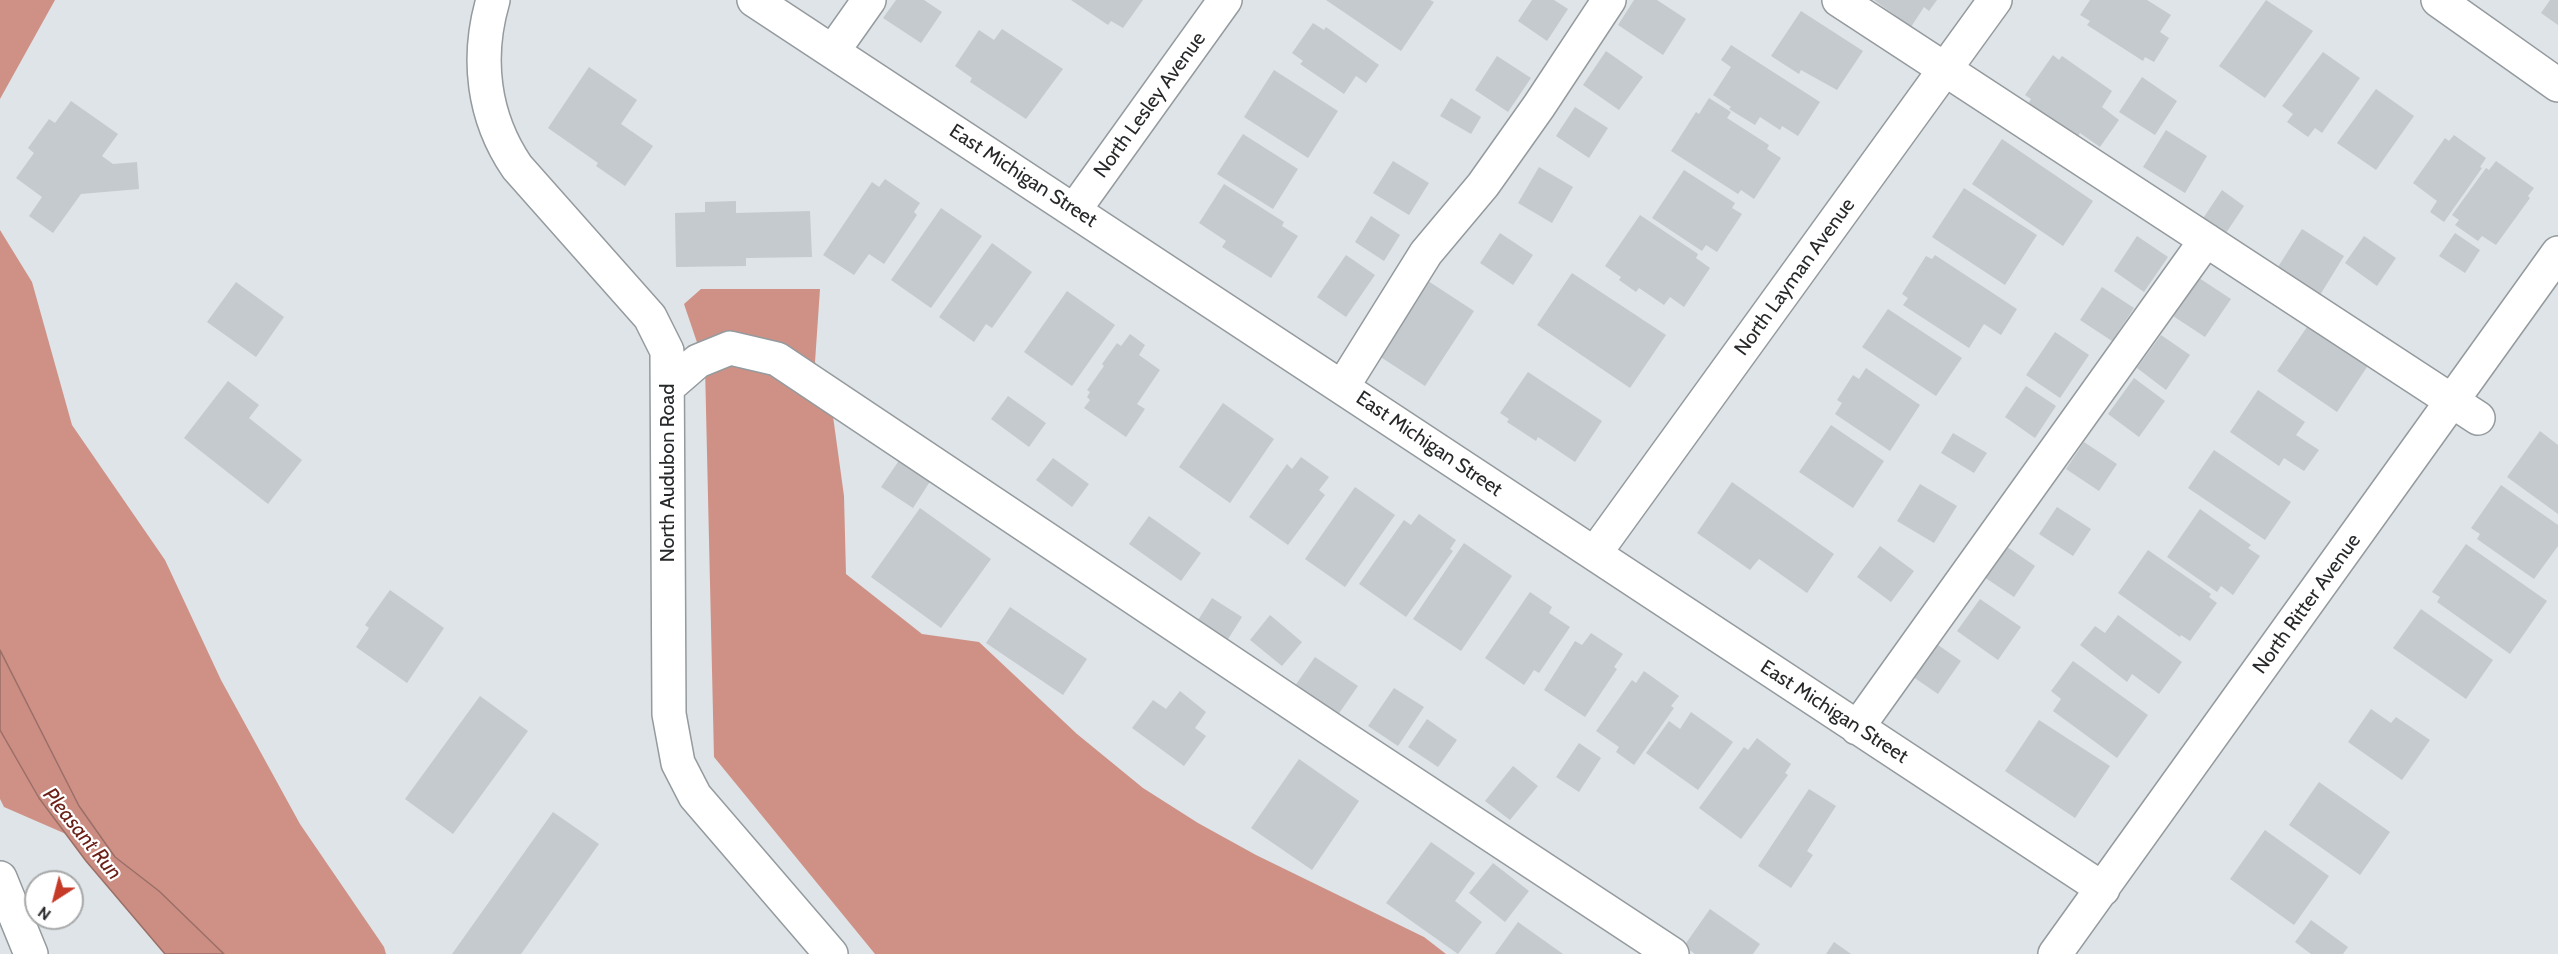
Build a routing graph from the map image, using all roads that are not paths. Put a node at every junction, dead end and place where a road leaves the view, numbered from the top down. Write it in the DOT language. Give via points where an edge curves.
graph roads {
  1 [pos="493,0"];
  2 [pos="754,0"];
  3 [pos="869,0"];
  4 [pos="1225,0"];
  5 [pos="1609,0"];
  6 [pos="1839,0"];
  7 [pos="1995,0"];
  8 [pos="2438,0"];
  9 [pos="833,51"];
  10 [pos="1945,69"];
  11 [pos="2558,85"];
  12 [pos="1075,209"];
  13 [pos="2206,240"];
  14 [pos="2558,253"];
  15 [pos="1343,386"];
  16 [pos="668,387"];
  17 [pos="2465,409"];
  18 [pos="1595,554"];
  19 [pos="1857,728"];
  20 [pos="0,878"];
  21 [pos="2103,889"];
  22 [pos="31,954"];
  23 [pos="831,954"];
  24 [pos="1672,954"];
  25 [pos="2055,954"];
  1 -- 16 [label="street, North Audubon Road" via="485,32 484,66 488,103 499,136 517,167 650,317 667,351"];
  2 -- 9 [label="street, East Michigan Street"];
  3 -- 9 [label="street"];
  4 -- 12 [label="street, North Lesley Avenue"];
  5 -- 15 [label="street" via="1483,185 1426,253"];
  6 -- 10 [label="street"];
  7 -- 10 [label="street, North Layman Avenue"];
  8 -- 11 [label="street"];
  9 -- 12 [label="street, East Michigan Street"];
  10 -- 13 [label="street"];
  10 -- 18 [label="street, North Layman Avenue"];
  12 -- 15 [label="street, East Michigan Street"];
  13 -- 17 [label="street"];
  13 -- 19 [label="street"];
  14 -- 17 [label="street, North Ritter Avenue"];
  15 -- 18 [label="street, East Michigan Street"];
  16 -- 23 [label="street, North Audubon Road" via="669,714 678,763 695,796"];
  16 -- 24 [label="street" via="698,361 730,348 777,359"];
  17 -- 21 [label="street, North Ritter Avenue"];
  18 -- 19 [label="street, East Michigan Street"];
  19 -- 21 [label="street, East Michigan Street"];
  20 -- 22 [label="street"];
  21 -- 25 [label="street, North Ritter Avenue"];
}
